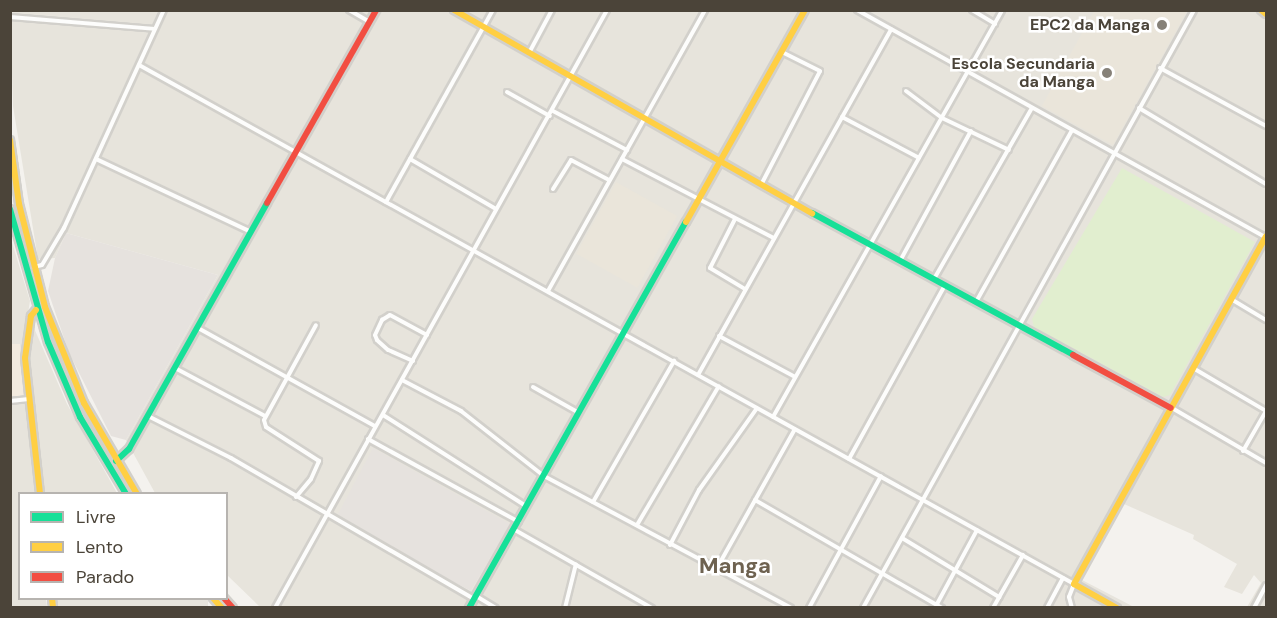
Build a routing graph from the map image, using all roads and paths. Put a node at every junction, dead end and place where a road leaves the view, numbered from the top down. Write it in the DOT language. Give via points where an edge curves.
graph roads {
  1 [pos="164,10"];
  2 [pos="349,10"];
  3 [pos="376,10"];
  4 [pos="454,10"];
  5 [pos="493,10"];
  6 [pos="552,10"];
  7 [pos="607,10"];
  8 [pos="705,10"];
  9 [pos="805,10"];
  10 [pos="857,10"];
  11 [pos="972,10"];
  12 [pos="1002,10"];
  13 [pos="1194,10"];
  14 [pos="1261,10"];
  15 [pos="1266,14"];
  16 [pos="10,17"];
  17 [pos="370,22"];
  18 [pos="995,24"];
  19 [pos="484,27"];
  20 [pos="155,29"];
  21 [pos="891,29"];
  22 [pos="782,52"];
  23 [pos="529,53"];
  24 [pos="139,65"];
  25 [pos="1160,68"];
  26 [pos="968,72"];
  27 [pos="571,76"];
  28 [pos="906,91"];
  29 [pos="507,92"];
  30 [pos="1032,108"];
  31 [pos="1139,108"];
  32 [pos="553,111"];
  33 [pos="550,116"];
  34 [pos="842,117"];
  35 [pos="645,118"];
  36 [pos="942,118"];
  37 [pos="1266,126"];
  38 [pos="1072,130"];
  39 [pos="971,131"];
  40 [pos="10,140"];
  41 [pos="627,150"];
  42 [pos="1009,150"];
  43 [pos="297,152"];
  44 [pos="1112,152"];
  45 [pos="919,158"];
  46 [pos="96,159"];
  47 [pos="410,159"];
  48 [pos="622,159"];
  49 [pos="721,161"];
  50 [pos="609,180"];
  51 [pos="1266,184"];
  52 [pos="761,185"];
  53 [pos="553,189"];
  54 [pos="699,200"];
  55 [pos="386,202"];
  56 [pos="793,202"];
  57 [pos="10,209"];
  58 [pos="496,209"];
  59 [pos="735,219"];
  60 [pos="251,232"];
  61 [pos="774,238"];
  62 [pos="1266,238"];
  63 [pos="870,244"];
  64 [pos="474,251"];
  65 [pos="900,261"];
  66 [pos="34,267"];
  67 [pos="934,279"];
  68 [pos="945,285"];
  69 [pos="746,289"];
  70 [pos="548,291"];
  71 [pos="1231,299"];
  72 [pos="975,302"];
  73 [pos="36,310"];
  74 [pos="1266,320"];
  75 [pos="316,326"];
  76 [pos="1019,326"];
  77 [pos="198,328"];
  78 [pos="624,334"];
  79 [pos="427,335"];
  80 [pos="719,336"];
  81 [pos="412,361"];
  82 [pos="674,362"];
  83 [pos="175,368"];
  84 [pos="1193,369"];
  85 [pos="698,375"];
  86 [pos="288,377"];
  87 [pos="795,377"];
  88 [pos="402,380"];
  89 [pos="719,386"];
  90 [pos="533,387"];
  91 [pos="29,399"];
  92 [pos="10,401"];
  93 [pos="757,408"];
  94 [pos="1171,408"];
  95 [pos="1266,411"];
  96 [pos="579,414"];
  97 [pos="383,415"];
  98 [pos="148,416"];
  99 [pos="265,416"];
  100 [pos="773,417"];
  101 [pos="375,426"];
  102 [pos="795,429"];
  103 [pos="368,439"];
  104 [pos="1243,451"];
  105 [pos="849,459"];
  106 [pos="115,461"];
  107 [pos="1266,464"];
  108 [pos="544,476"];
  109 [pos="881,476"];
  110 [pos="40,492"];
  111 [pos="125,492"];
  112 [pos="136,492"];
  113 [pos="296,497"];
  114 [pos="755,500"];
  115 [pos="923,500"];
  116 [pos="593,502"];
  117 [pos="527,507"];
  118 [pos="326,514"];
  119 [pos="519,522"];
  120 [pos="638,525"];
  121 [pos="514,530"];
  122 [pos="977,530"];
  123 [pos="902,538"];
  124 [pos="670,545"];
  125 [pos="841,548"];
  126 [pos="1023,555"];
  127 [pos="576,564"];
  128 [pos="717,568"];
  129 [pos="957,571"];
  130 [pos="882,573"];
  131 [pos="1064,578"];
  132 [pos="1074,584"];
  133 [pos="1266,585"];
  134 [pos="475,597"];
  135 [pos="999,597"];
  136 [pos="937,604"];
  137 [pos="275,608"];
  138 [pos="469,608"];
  139 [pos="496,608"];
  140 [pos="565,608"];
  141 [pos="652,608"];
  142 [pos="791,608"];
  143 [pos="809,608"];
  144 [pos="864,608"];
  145 [pos="942,608"];
  146 [pos="993,608"];
  147 [pos="1047,608"];
  148 [pos="1072,608"];
  149 [pos="1117,608"];
  150 [pos="1254,608"];
  1 -- 20 [label="street"];
  2 -- 17 [label="street"];
  3 -- 17 [label="main road"];
  4 -- 19 [label="main road"];
  5 -- 19 [label="street"];
  6 -- 23 [label="street"];
  7 -- 27 [label="street"];
  8 -- 35 [label="street"];
  9 -- 22 [label="main road"];
  10 -- 21 [label="street"];
  11 -- 18 [label="street"];
  12 -- 18 [label="street"];
  13 -- 25 [label="street"];
  14 -- 15 [label="main road"];
  16 -- 20 [label="street"];
  17 -- 43 [label="main road"];
  18 -- 26 [label="street"];
  19 -- 23 [label="main road"];
  19 -- 47 [label="street"];
  20 -- 24 [label="street"];
  21 -- 26 [label="street"];
  21 -- 34 [label="street"];
  22 -- 49 [label="main road"];
  22 -- 52 [label="street" via="820,71"];
  23 -- 27 [label="main road"];
  24 -- 43 [label="street"];
  24 -- 46 [label="street"];
  25 -- 31 [label="street"];
  25 -- 37 [label="street"];
  26 -- 30 [label="street"];
  26 -- 36 [label="street"];
  27 -- 32 [label="street"];
  27 -- 35 [label="main road"];
  28 -- 36 [label="street"];
  29 -- 33 [label="street"];
  30 -- 38 [label="street"];
  30 -- 42 [label="street"];
  31 -- 44 [label="street"];
  31 -- 51 [label="street"];
  32 -- 33 [label="street"];
  32 -- 41 [label="street"];
  33 -- 58 [label="street"];
  34 -- 45 [label="street"];
  34 -- 56 [label="street"];
  35 -- 41 [label="street"];
  35 -- 49 [label="main road"];
  36 -- 39 [label="street"];
  36 -- 45 [label="street"];
  38 -- 44 [label="street"];
  38 -- 72 [label="street"];
  39 -- 42 [label="street"];
  39 -- 65 [label="street"];
  40 -- 66 [label="main road" via="19,204"];
  41 -- 48 [label="street"];
  42 -- 67 [label="street"];
  43 -- 55 [label="street"];
  43 -- 60 [label="main road"];
  44 -- 62 [label="street"];
  44 -- 76 [label="street"];
  45 -- 63 [label="street"];
  46 -- 60 [label="street"];
  46 -- 66 [label="street" via="64,228 42,265"];
  47 -- 55 [label="street"];
  47 -- 58 [label="street"];
  48 -- 50 [label="street"];
  48 -- 54 [label="street"];
  49 -- 52 [label="main road"];
  49 -- 54 [label="main road"];
  50 -- 53 [label="street" via="572,160"];
  50 -- 70 [label="street"];
  52 -- 56 [label="main road"];
  54 -- 59 [label="street"];
  54 -- 78 [label="main road"];
  55 -- 64 [label="street"];
  56 -- 61 [label="street"];
  56 -- 63 [label="main road"];
  57 -- 73 [label="main road"];
  58 -- 64 [label="street"];
  59 -- 61 [label="street"];
  59 -- 69 [label="street" via="710,268"];
  60 -- 77 [label="main road"];
  61 -- 69 [label="street"];
  62 -- 71 [label="main road"];
  63 -- 65 [label="main road"];
  63 -- 87 [label="street"];
  64 -- 70 [label="street"];
  64 -- 79 [label="street"];
  65 -- 67 [label="main road"];
  66 -- 106 [label="main road" via="58,342"];
  67 -- 68 [label="main road"];
  68 -- 72 [label="main road"];
  68 -- 105 [label="street"];
  69 -- 80 [label="street"];
  70 -- 78 [label="street"];
  71 -- 74 [label="street"];
  71 -- 84 [label="main road"];
  72 -- 76 [label="main road"];
  73 -- 91 [label="main road" via="25,342"];
  73 -- 111 [label="main road" via="81,417"];
  75 -- 86 [label="street"];
  76 -- 94 [label="main road"];
  76 -- 115 [label="street"];
  77 -- 83 [label="main road"];
  77 -- 86 [label="street"];
  78 -- 82 [label="street"];
  78 -- 96 [label="main road"];
  79 -- 81 [label="street"];
  79 -- 81 [label="street" via="390,315 382,320 376,340"];
  80 -- 85 [label="street"];
  80 -- 87 [label="street"];
  81 -- 88 [label="street"];
  82 -- 85 [label="street"];
  82 -- 116 [label="street"];
  83 -- 98 [label="main road"];
  83 -- 99 [label="street"];
  84 -- 94 [label="main road"];
  84 -- 95 [label="street"];
  85 -- 89 [label="street"];
  86 -- 99 [label="street"];
  86 -- 101 [label="street"];
  87 -- 100 [label="street"];
  88 -- 97 [label="street"];
  88 -- 108 [label="street" via="461,411"];
  89 -- 93 [label="street"];
  89 -- 120 [label="street"];
  90 -- 96 [label="street"];
  91 -- 92 [label="street"];
  91 -- 110 [label="main road"];
  93 -- 100 [label="street"];
  93 -- 124 [label="street" via="699,490"];
  94 -- 104 [label="street"];
  94 -- 132 [label="main road"];
  95 -- 104 [label="street"];
  96 -- 108 [label="main road"];
  97 -- 101 [label="street"];
  97 -- 117 [label="street"];
  98 -- 106 [label="main road" via="129,449"];
  98 -- 113 [label="street" via="231,458"];
  99 -- 113 [label="street" via="266,428 319,461"];
  100 -- 102 [label="street"];
  101 -- 103 [label="street"];
  102 -- 105 [label="street"];
  102 -- 114 [label="street"];
  103 -- 118 [label="street"];
  103 -- 119 [label="street"];
  104 -- 107 [label="street"];
  105 -- 109 [label="street"];
  106 -- 112 [label="main road"];
  108 -- 116 [label="street"];
  108 -- 117 [label="main road"];
  109 -- 115 [label="street"];
  109 -- 125 [label="street"];
  113 -- 118 [label="street"];
  114 -- 125 [label="street"];
  114 -- 128 [label="street"];
  115 -- 122 [label="street"];
  115 -- 123 [label="street"];
  116 -- 120 [label="street"];
  117 -- 119 [label="main road"];
  118 -- 134 [label="street"];
  118 -- 137 [label="street"];
  119 -- 121 [label="main road"];
  120 -- 124 [label="street"];
  121 -- 127 [label="street"];
  121 -- 134 [label="main road"];
  122 -- 126 [label="street"];
  122 -- 129 [label="street"];
  123 -- 129 [label="street"];
  123 -- 130 [label="street"];
  124 -- 128 [label="street"];
  125 -- 130 [label="street"];
  125 -- 143 [label="street"];
  126 -- 131 [label="street"];
  126 -- 135 [label="street"];
  127 -- 140 [label="street"];
  127 -- 141 [label="street"];
  128 -- 142 [label="street"];
  129 -- 135 [label="street"];
  129 -- 136 [label="street"];
  130 -- 136 [label="street"];
  130 -- 144 [label="street"];
  131 -- 132 [label="street"];
  131 -- 147 [label="street"];
  132 -- 148 [label="street" via="1069,597"];
  132 -- 149 [label="main road"];
  133 -- 150 [label="street"];
  134 -- 138 [label="main road"];
  134 -- 139 [label="street"];
  135 -- 146 [label="street"];
  136 -- 145 [label="street"];
}
